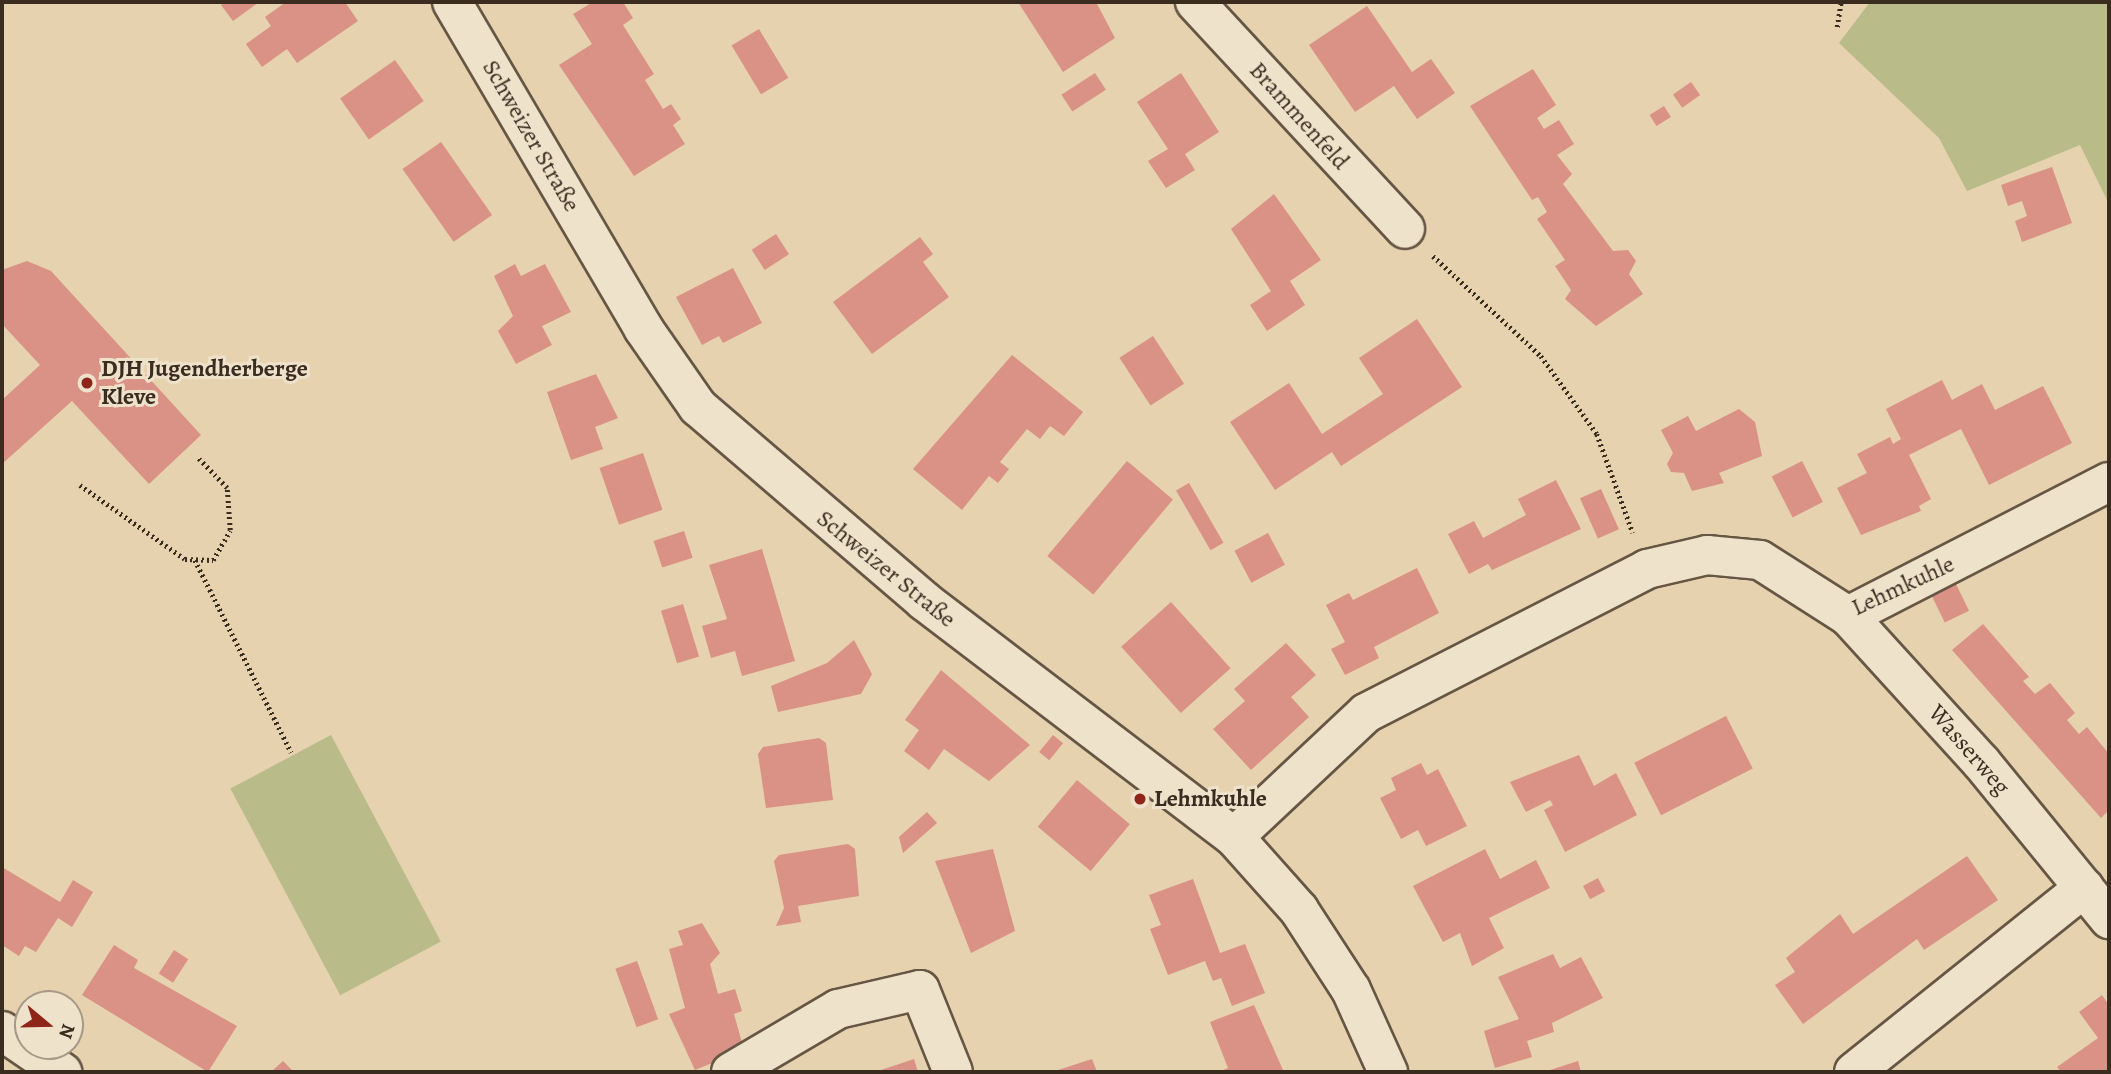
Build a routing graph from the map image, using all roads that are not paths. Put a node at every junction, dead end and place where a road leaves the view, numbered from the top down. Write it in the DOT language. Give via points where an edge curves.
graph roads {
  1 [pos="452,2"];
  2 [pos="1195,2"];
  3 [pos="1405,229"];
  4 [pos="2109,482"];
  5 [pos="1848,617"];
  6 [pos="1234,837"];
  7 [pos="2084,888"];
  8 [pos="2109,919"];
  9 [pos="2,1031"];
  10 [pos="62,1072"];
  11 [pos="731,1072"];
  12 [pos="954,1072"];
  13 [pos="1386,1072"];
  14 [pos="1854,1072"];
  1 -- 6 [label="street, Schweizer Straße" via="643,328 698,407 924,601"];
  2 -- 3 [label="street, Brammenfeld" via="1301,124"];
  4 -- 5 [label="street, Lehmkuhle"];
  5 -- 6 [label="street, Lehmkuhle" via="1760,560 1707,555 1647,569 1366,713"];
  5 -- 7 [label="street, Wasserweg" via="1981,762"];
  6 -- 13 [label="street, Schweizer Straße" via="1306,922 1351,990"];
  7 -- 8 [label="street, Wasserweg"];
  7 -- 14 [label="street"];
  9 -- 10 [label="street"];
  11 -- 12 [label="street" via="838,1009 920,990"];
}
